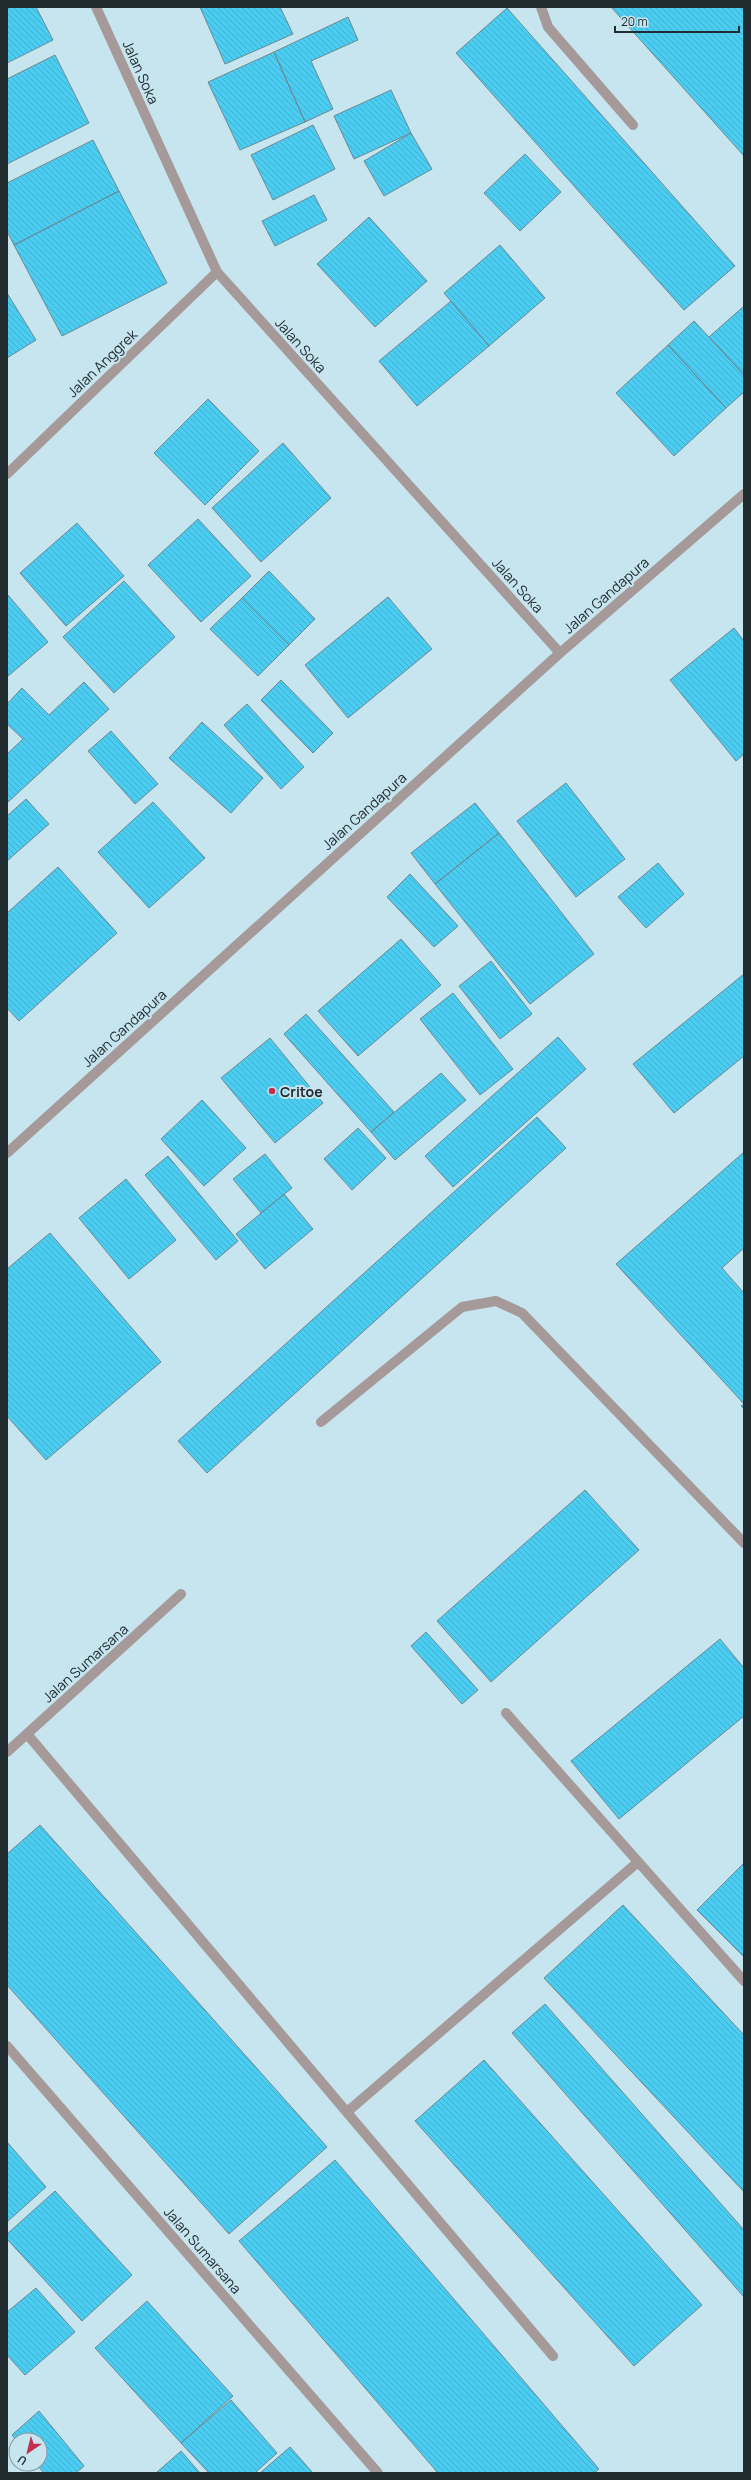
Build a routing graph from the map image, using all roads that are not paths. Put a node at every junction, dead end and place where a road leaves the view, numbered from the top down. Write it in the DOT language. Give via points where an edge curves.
graph roads {
  1 [pos="96,7"];
  2 [pos="541,7"];
  3 [pos="633,125"];
  4 [pos="217,272"];
  5 [pos="7,474"];
  6 [pos="744,494"];
  7 [pos="560,653"];
  8 [pos="7,1153"];
  9 [pos="321,1422"];
  10 [pos="744,1543"];
  11 [pos="181,1594"];
  12 [pos="506,1713"];
  13 [pos="27,1734"];
  14 [pos="7,1752"];
  15 [pos="638,1862"];
  16 [pos="744,1981"];
  17 [pos="7,2046"];
  18 [pos="347,2112"];
  19 [pos="553,2356"];
  20 [pos="378,2473"];
  1 -- 4 [label="street, Jalan Soka"];
  2 -- 3 [label="street" via="548,27"];
  4 -- 5 [label="street, Jalan Anggrek"];
  4 -- 7 [label="street, Jalan Soka"];
  6 -- 7 [label="street, Jalan Gandapura"];
  7 -- 8 [label="street, Jalan Gandapura"];
  9 -- 10 [label="street" via="462,1307 496,1301 522,1313"];
  11 -- 13 [label="street, Jalan Sumarsana"];
  12 -- 15 [label="street"];
  13 -- 14 [label="street, Jalan Sumarsana"];
  13 -- 18 [label="street"];
  15 -- 16 [label="street"];
  15 -- 18 [label="street"];
  17 -- 20 [label="street, Jalan Sumarsana"];
  18 -- 19 [label="street"];
}
